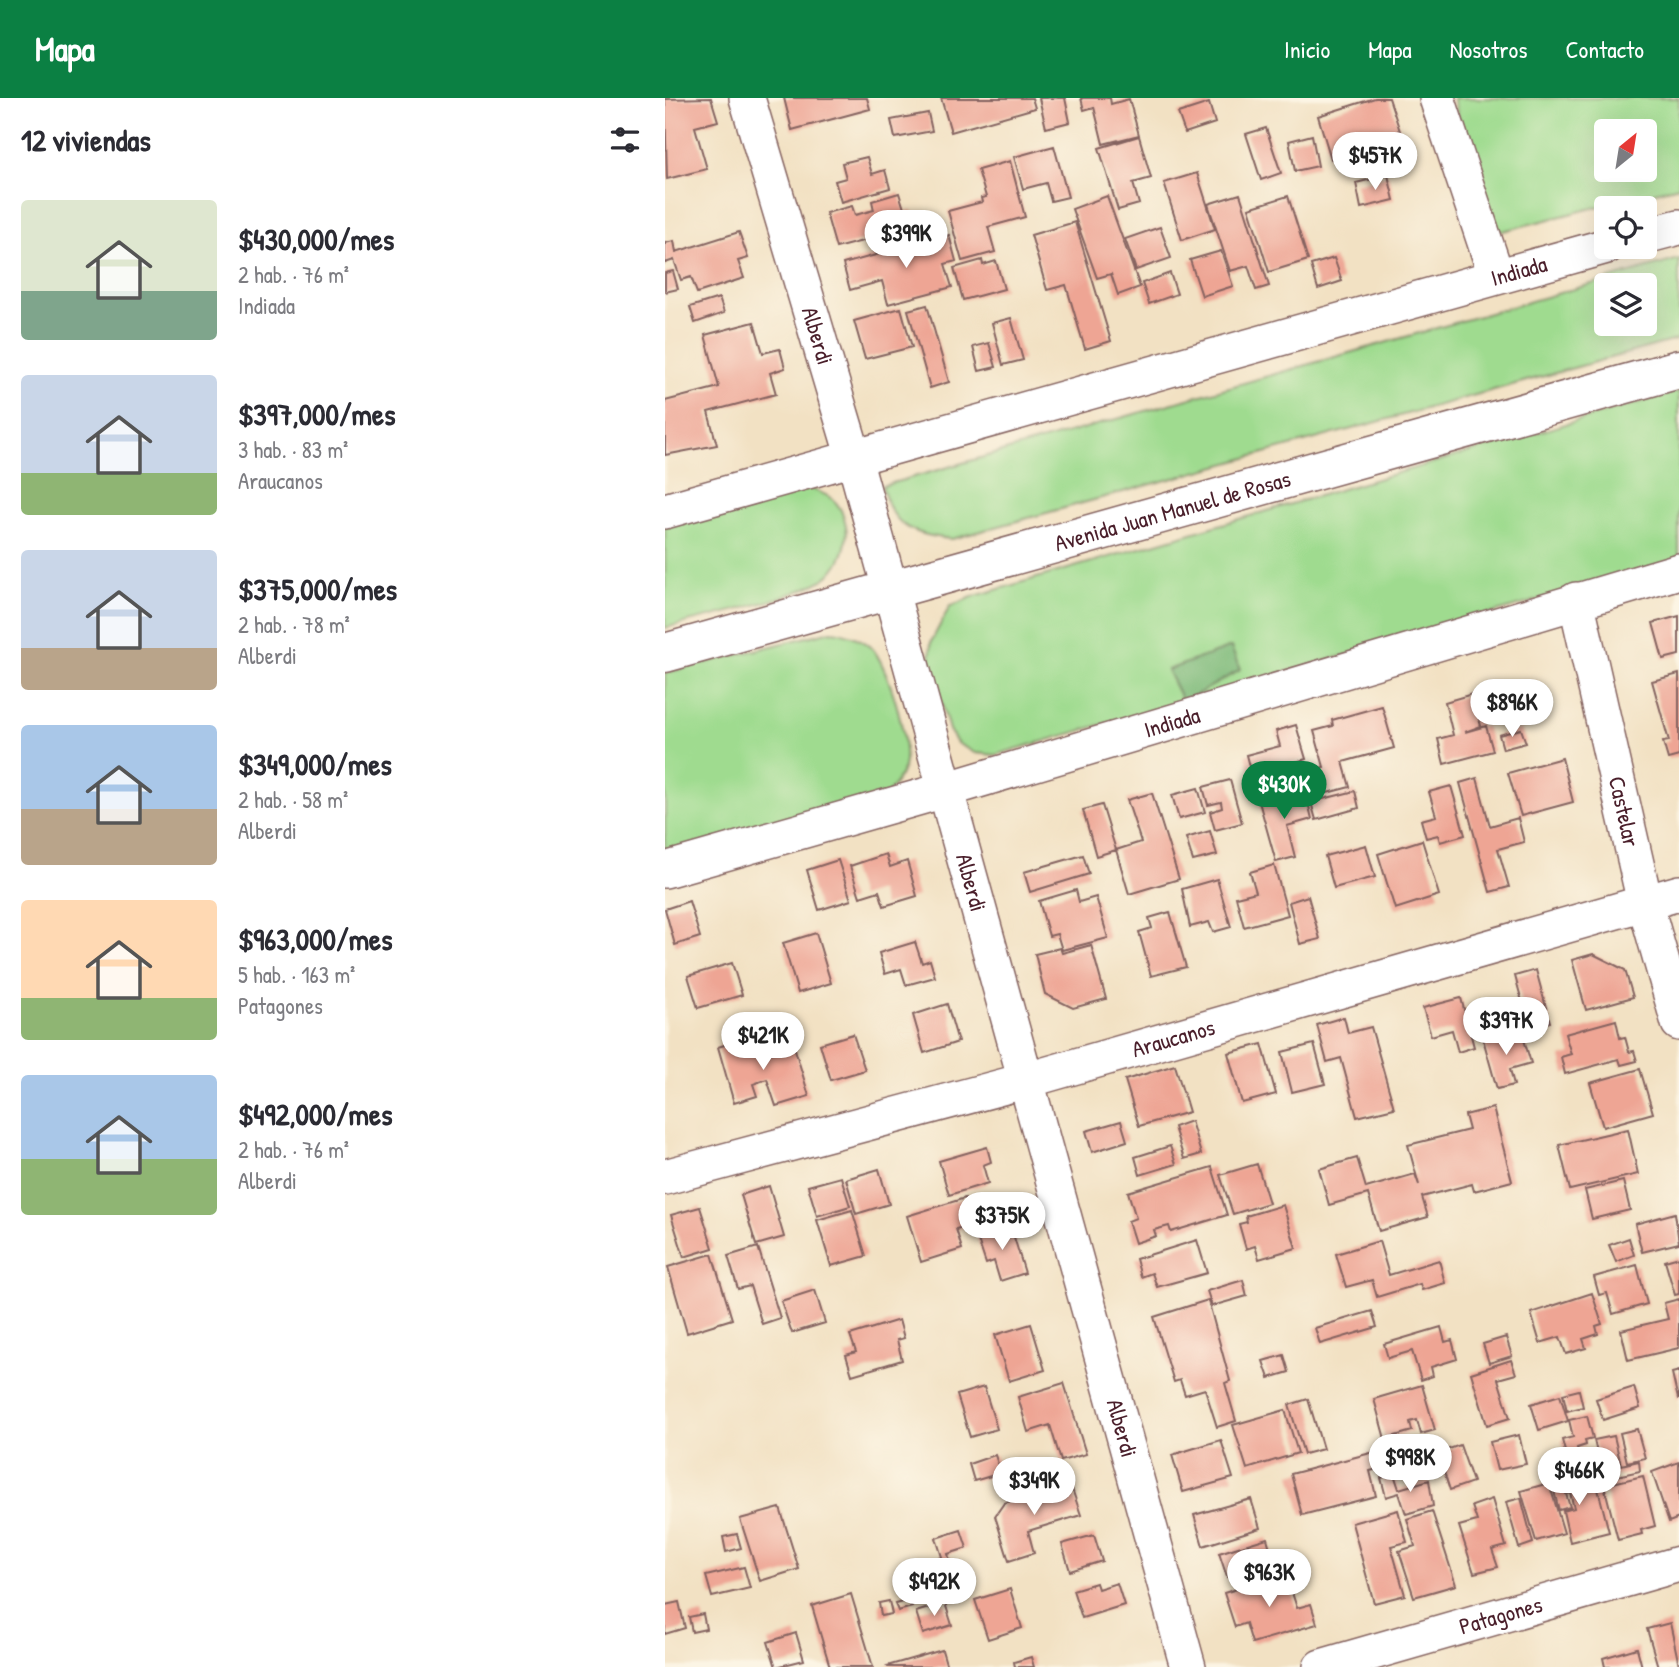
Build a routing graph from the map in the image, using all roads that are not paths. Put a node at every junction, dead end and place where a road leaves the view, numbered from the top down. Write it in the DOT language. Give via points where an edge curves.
graph roads {
  1 [pos="747,98"];
  2 [pos="1437,98"];
  3 [pos="1679,226"];
  4 [pos="1657,232"];
  5 [pos="1594,249"];
  6 [pos="1496,275"];
  7 [pos="1679,369"];
  8 [pos="854,458"];
  9 [pos="665,511"];
  10 [pos="1679,571"];
  11 [pos="889,590"];
  12 [pos="1576,600"];
  13 [pos="665,653"];
  14 [pos="945,790"];
  15 [pos="665,870"];
  16 [pos="1679,893"];
  17 [pos="1645,903"];
  18 [pos="1679,1024"];
  19 [pos="1024,1081"];
  20 [pos="665,1177"];
  21 [pos="1679,1564"];
  22 [pos="1188,1667"];
  23 [pos="1321,1667"];
  1 -- 8 [label="street, Alberdi"];
  2 -- 6 [label="street"];
  3 -- 4 [label="street"];
  5 -- 6 [label="street, Indiada"];
  6 -- 8 [label="street, Indiada"];
  7 -- 11 [label="main road, Avenida Juan Manuel de Rosas"];
  8 -- 9 [label="street, Indiada"];
  8 -- 11 [label="street, Alberdi"];
  10 -- 12 [label="street, Indiada"];
  11 -- 13 [label="main road, Avenida Juan Manuel de Rosas"];
  11 -- 14 [label="street, Alberdi"];
  12 -- 14 [label="street, Indiada"];
  12 -- 17 [label="street, Castelar"];
  14 -- 15 [label="street, Indiada"];
  14 -- 19 [label="street, Alberdi"];
  16 -- 17 [label="street, Araucanos"];
  17 -- 18 [label="street, Castelar"];
  17 -- 19 [label="street, Araucanos"];
  19 -- 20 [label="street, Araucanos"];
  19 -- 22 [label="street, Alberdi"];
  21 -- 23 [label="street, Patagones"];
}
